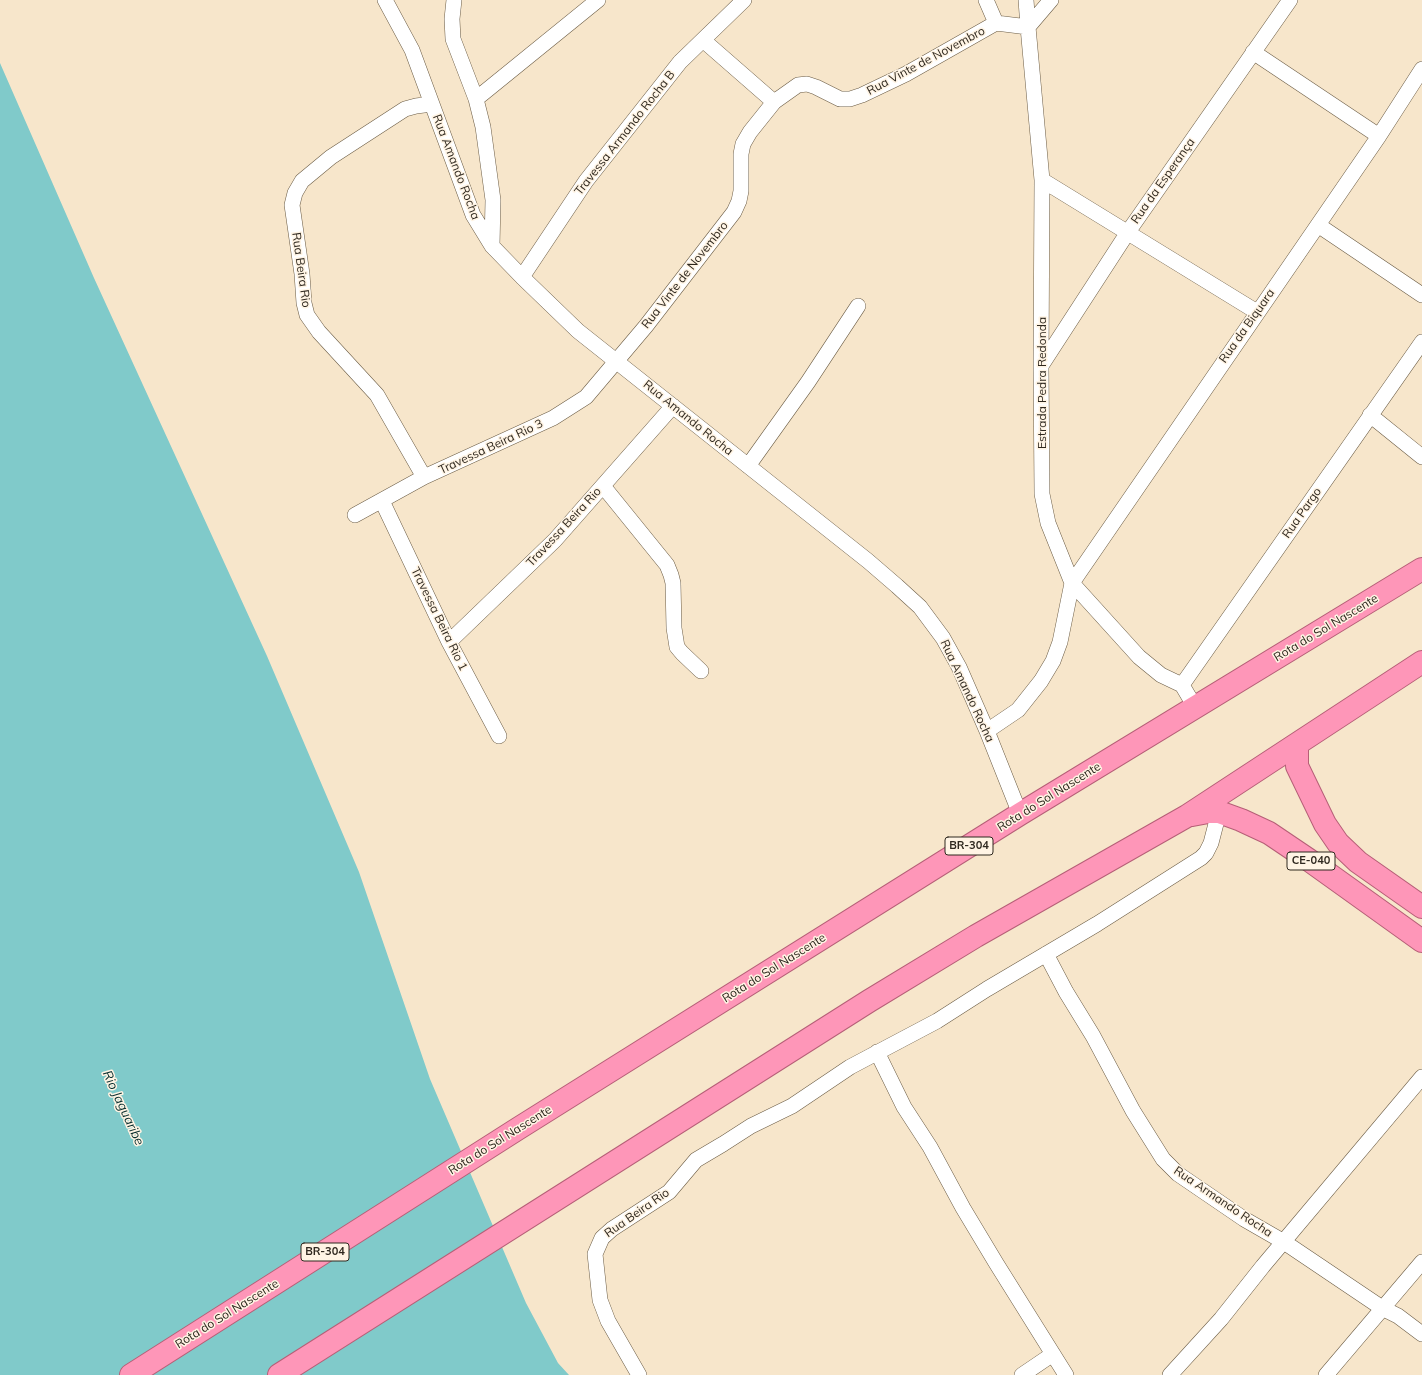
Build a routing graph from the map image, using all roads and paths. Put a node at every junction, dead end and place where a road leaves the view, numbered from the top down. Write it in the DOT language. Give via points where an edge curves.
graph roads {
  1 [pos="385,0"];
  2 [pos="454,0"];
  3 [pos="598,0"];
  4 [pos="744,0"];
  5 [pos="986,0"];
  6 [pos="1026,0"];
  7 [pos="1051,0"];
  8 [pos="1290,0"];
  9 [pos="996,23"];
  10 [pos="1028,27"];
  11 [pos="703,40"];
  12 [pos="1253,52"];
  13 [pos="1422,70"];
  14 [pos="476,99"];
  15 [pos="774,102"];
  16 [pos="432,104"];
  17 [pos="1379,136"];
  18 [pos="1042,180"];
  19 [pos="1318,225"];
  20 [pos="1128,232"];
  21 [pos="492,246"];
  22 [pos="522,277"];
  23 [pos="1422,296"];
  24 [pos="858,306"];
  25 [pos="1257,312"];
  26 [pos="1422,342"];
  27 [pos="615,361"];
  28 [pos="1041,366"];
  29 [pos="673,406"];
  30 [pos="1370,415"];
  31 [pos="1422,457"];
  32 [pos="748,466"];
  33 [pos="424,477"];
  34 [pos="603,486"];
  35 [pos="382,501"];
  36 [pos="355,515"];
  37 [pos="1422,569"];
  38 [pos="1072,583"];
  39 [pos="449,642"];
  40 [pos="1422,662"];
  41 [pos="702,670"];
  42 [pos="1182,685"];
  43 [pos="1195,707"];
  44 [pos="987,731"];
  45 [pos="499,736"];
  46 [pos="1297,745"];
  47 [pos="1219,812"];
  48 [pos="1020,814"];
  49 [pos="1187,816"];
  50 [pos="1422,907"];
  51 [pos="1422,941"];
  52 [pos="1046,954"];
  53 [pos="877,1052"];
  54 [pos="1422,1077"];
  55 [pos="1284,1242"];
  56 [pos="1422,1262"];
  57 [pos="1382,1308"];
  58 [pos="1422,1334"];
  59 [pos="1053,1354"];
  60 [pos="131,1375"];
  61 [pos="280,1375"];
  62 [pos="639,1375"];
  63 [pos="1022,1375"];
  64 [pos="1066,1375"];
  65 [pos="1170,1375"];
  66 [pos="1326,1375"];
  1 -- 16 [label="street, Rua Amando Rocha" via="412,50"];
  2 -- 14 [label="street" via="453,39"];
  3 -- 14 [label="street"];
  4 -- 11 [label="street, Travessa Armando Rocha B"];
  5 -- 9 [label="street"];
  6 -- 10 [label="street, Estrada Pedra Redonda"];
  7 -- 10 [label="street"];
  8 -- 12 [label="street, Rua da Esperança"];
  9 -- 10 [label="street, Rua Vinte de Novembro"];
  9 -- 15 [label="street, Rua Vinte de Novembro" via="906,74 862,95 840,99 807,84 798,85"];
  10 -- 18 [label="street, Estrada Pedra Redonda"];
  11 -- 15 [label="street"];
  11 -- 22 [label="street, Travessa Armando Rocha B" via="680,62 586,181"];
  12 -- 17 [label="street"];
  12 -- 20 [label="street, Rua da Esperança"];
  13 -- 17 [label="street, Rua da Biquara"];
  14 -- 21 [label="street" via="483,127 493,200"];
  15 -- 27 [label="street, Rua Vinte de Novembro" via="743,144 742,191 734,212 646,326"];
  16 -- 21 [label="street, Rua Amando Rocha" via="473,215"];
  16 -- 33 [label="street, Rua Beira Rio" via="405,109 331,157 302,181 295,193 292,206 307,315 319,332 377,395"];
  17 -- 19 [label="street, Rua da Biquara"];
  18 -- 20 [label="street"];
  18 -- 28 [label="street, Estrada Pedra Redonda"];
  19 -- 23 [label="street"];
  19 -- 25 [label="street, Rua da Biquara"];
  20 -- 25 [label="street"];
  20 -- 28 [label="street, Rua da Esperança"];
  21 -- 22 [label="street, Rua Amando Rocha"];
  22 -- 27 [label="street, Rua Amando Rocha" via="578,331"];
  24 -- 32 [label="street"];
  25 -- 38 [label="street, Rua da Biquara"];
  26 -- 30 [label="street, Rua Pargo"];
  27 -- 29 [label="street, Rua Amando Rocha"];
  27 -- 33 [label="street, Travessa Beira Rio 3" via="586,396 553,418"];
  28 -- 38 [label="street, Estrada Pedra Redonda" via="1042,494 1048,523"];
  29 -- 32 [label="street, Rua Amando Rocha"];
  29 -- 34 [label="street, Travessa Beira Rio"];
  30 -- 31 [label="street"];
  30 -- 42 [label="street, Rua Pargo"];
  32 -- 44 [label="street, Rua Amando Rocha" via="868,561 920,608 943,638 959,667"];
  33 -- 35 [label="street, Travessa Beira Rio 3"];
  34 -- 39 [label="street, Travessa Beira Rio" via="555,540"];
  34 -- 41 [label="street" via="667,565 673,583 677,647"];
  35 -- 36 [label="street, Travessa Beira Rio 3"];
  35 -- 39 [label="street, Travessa Beira Rio 1"];
  37 -- 43 [label="highway, Rota do Sol Nascente / BR-304"];
  38 -- 42 [label="street" via="1139,657 1161,676"];
  38 -- 44 [label="street" via="1060,642 1053,661 1018,710"];
  39 -- 45 [label="street, Travessa Beira Rio 1"];
  40 -- 46 [label="highway"];
  42 -- 43 [label="street"];
  43 -- 48 [label="highway, Rota do Sol Nascente / BR-304"];
  44 -- 48 [label="street, Rua Amando Rocha"];
  46 -- 49 [label="highway"];
  46 -- 50 [label="highway, CE-040" via="1297,766 1324,824 1338,843 1358,862"];
  47 -- 49 [label="highway, CE-040"];
  47 -- 51 [label="highway, CE-040" via="1268,833"];
  47 -- 52 [label="street, Rua Beira Rio" via="1211,843 1202,858"];
  48 -- 60 [label="highway, Rota do Sol Nascente / BR-304"];
  49 -- 61 [label="highway" via="969,940"];
  52 -- 53 [label="street, Rua Beira Rio" via="937,1021"];
  52 -- 55 [label="street, Rua Armando Rocha" via="1133,1111 1163,1159 1178,1174 1244,1219"];
  53 -- 59 [label="street" via="904,1107"];
  53 -- 62 [label="street, Rua Beira Rio" via="850,1066 792,1106 751,1126 696,1160 669,1192 602,1238 595,1254 600,1300 608,1320"];
  54 -- 55 [label="street"];
  55 -- 57 [label="street, Rua Armando Rocha"];
  55 -- 65 [label="street" via="1221,1319"];
  56 -- 57 [label="street"];
  57 -- 58 [label="street, Rua Armando Rocha" via="1398,1316"];
  57 -- 66 [label="street"];
  59 -- 63 [label="street"];
  59 -- 64 [label="street"];
}
